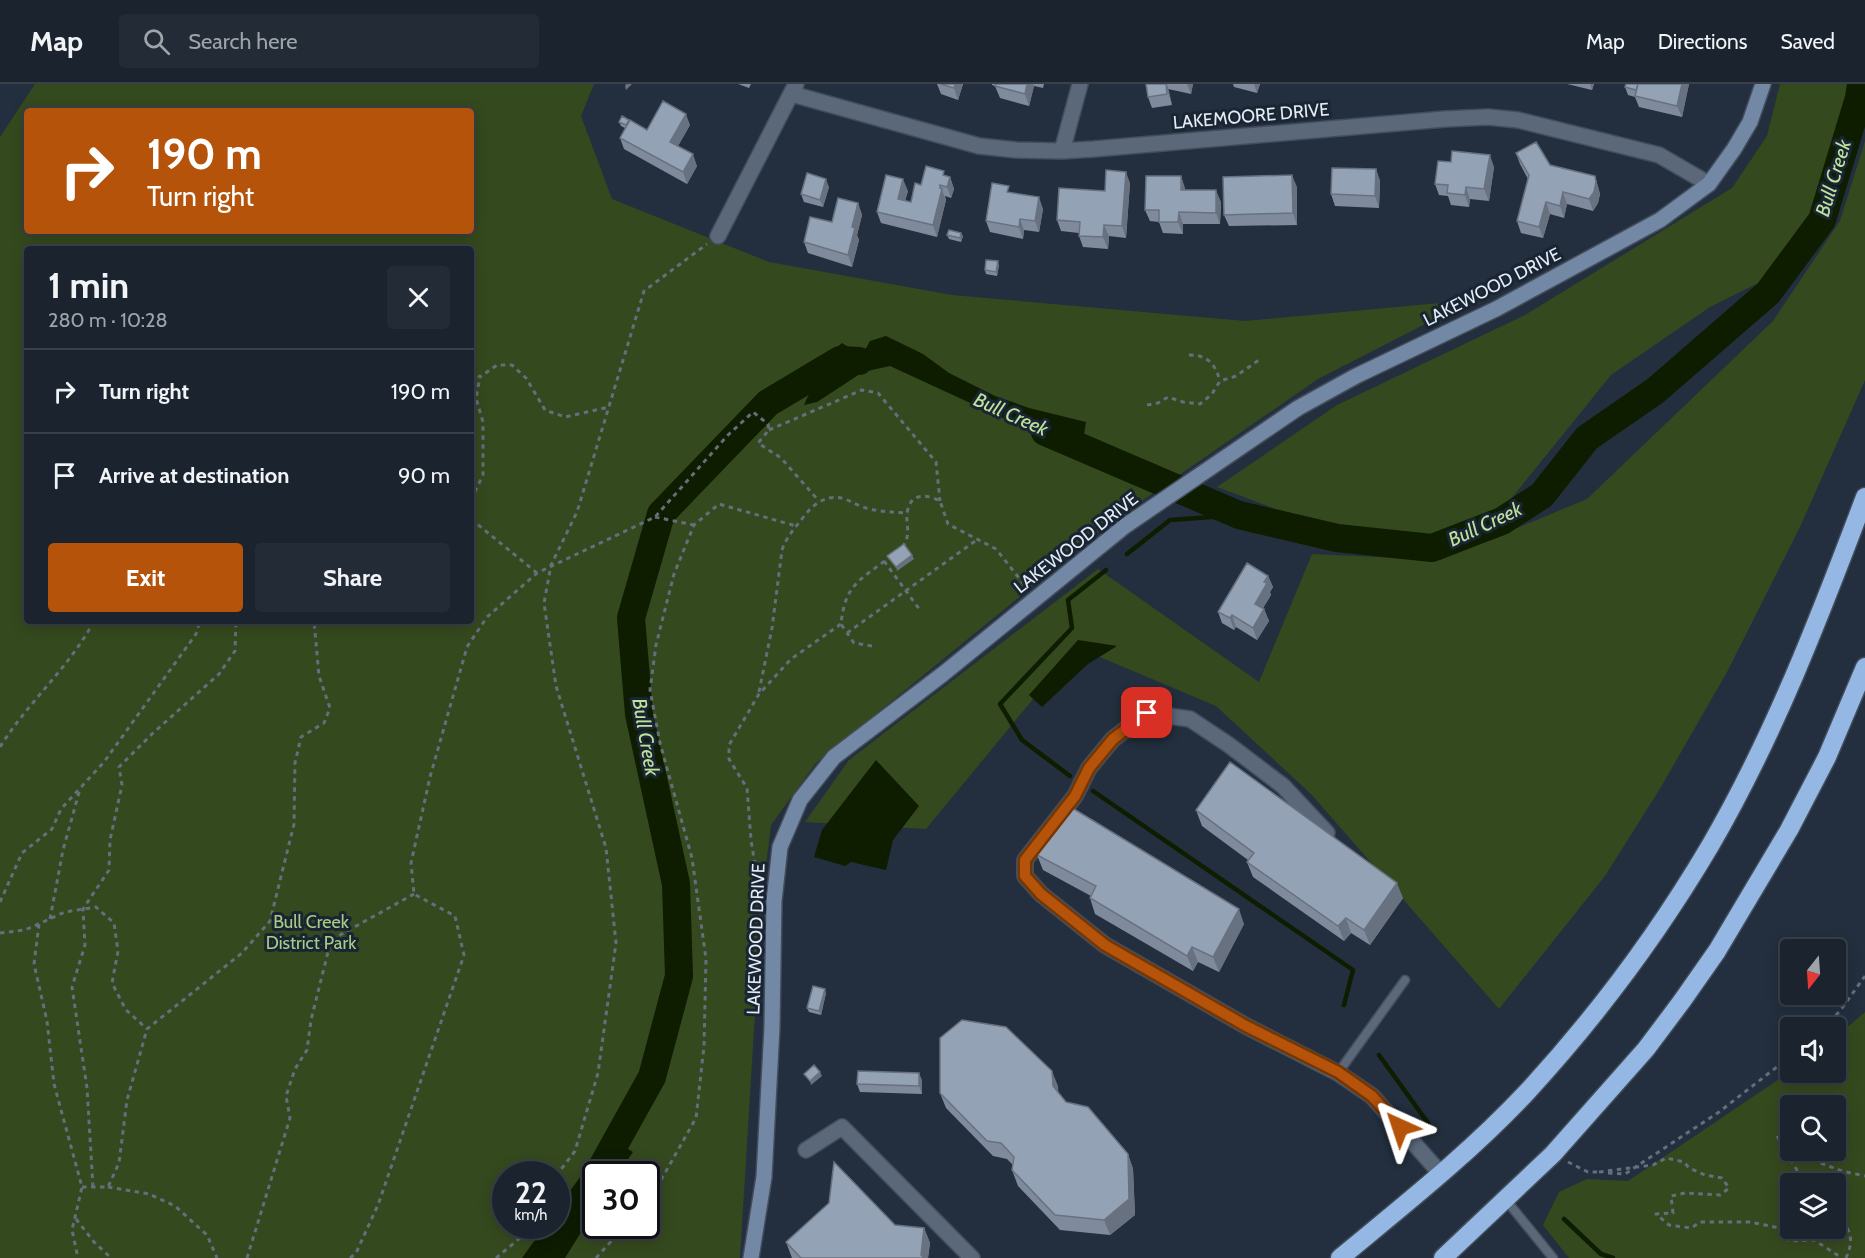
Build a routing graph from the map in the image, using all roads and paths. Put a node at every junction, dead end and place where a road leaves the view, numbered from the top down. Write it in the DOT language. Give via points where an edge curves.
graph roads {
  1 [pos="1080,84"];
  2 [pos="1763,84"];
  3 [pos="794,89"];
  4 [pos="1062,151"];
  5 [pos="1709,184"];
  6 [pos="718,236"];
  7 [pos="1189,355"];
  8 [pos="1259,360"];
  9 [pos="474,372"];
  10 [pos="480,376"];
  11 [pos="1220,381"];
  12 [pos="1147,405"];
  13 [pos="609,407"];
  14 [pos="769,430"];
  15 [pos="474,494"];
  16 [pos="1865,497"];
  17 [pos="819,501"];
  18 [pos="940,501"];
  19 [pos="908,513"];
  20 [pos="655,517"];
  21 [pos="474,521"];
  22 [pos="694,525"];
  23 [pos="796,526"];
  24 [pos="978,539"];
  25 [pos="1856,545"];
  26 [pos="897,551"];
  27 [pos="891,556"];
  28 [pos="884,561"];
  29 [pos="551,566"];
  30 [pos="537,573"];
  31 [pos="906,590"];
  32 [pos="1036,599"];
  33 [pos="920,609"];
  34 [pos="92,624"];
  35 [pos="199,624"];
  36 [pos="236,624"];
  37 [pos="314,624"];
  38 [pos="841,624"];
  39 [pos="847,633"];
  40 [pos="872,646"];
  41 [pos="1865,667"];
  42 [pos="759,694"];
  43 [pos="0,747"];
  44 [pos="81,787"];
  45 [pos="1327,833"];
  46 [pos="414,894"];
  47 [pos="775,894"];
  48 [pos="0,902"];
  49 [pos="83,909"];
  50 [pos="50,919"];
  51 [pos="39,924"];
  52 [pos="0,933"];
  53 [pos="1865,976"];
  54 [pos="1405,980"];
  55 [pos="1834,1017"];
  56 [pos="147,1029"];
  57 [pos="1780,1065"];
  58 [pos="1338,1072"];
  59 [pos="806,1150"];
  60 [pos="1553,1154"];
  61 [pos="567,1161"];
  62 [pos="1815,1161"];
  63 [pos="1633,1169"];
  64 [pos="1441,1174"];
  65 [pos="1865,1176"];
  66 [pos="660,1182"];
  67 [pos="82,1187"];
  68 [pos="93,1187"];
  69 [pos="108,1188"];
  70 [pos="1506,1200"];
  71 [pos="75,1218"];
  72 [pos="1846,1224"];
  73 [pos="519,1239"];
  74 [pos="613,1239"];
  75 [pos="78,1258"];
  76 [pos="111,1258"];
  77 [pos="217,1258"];
  78 [pos="247,1258"];
  79 [pos="350,1258"];
  80 [pos="496,1258"];
  81 [pos="596,1258"];
  82 [pos="751,1258"];
  83 [pos="972,1258"];
  84 [pos="1340,1258"];
  85 [pos="1443,1258"];
  86 [pos="1553,1258"];
  87 [pos="1844,1258"];
  1 -- 4 [label="street"];
  2 -- 5 [label="street, LAKEWOOD DRIVE" via="1750,122"];
  3 -- 4 [label="street, LAKEMOORE DRIVE" via="979,146"];
  3 -- 6 [label="street"];
  4 -- 5 [label="street, LAKEMOORE DRIVE" via="1488,117 1518,120 1659,155"];
  5 -- 32 [label="street, LAKEWOOD DRIVE" via="1660,220 1496,309 1298,408 1125,526"];
  6 -- 13 [label="path" via="644,291"];
  7 -- 11 [label="path" via="1209,359"];
  8 -- 11 [label="path" via="1236,376"];
  9 -- 10 [label="path"];
  10 -- 13 [label="path" via="497,365 512,365 526,378 545,410 564,417"];
  10 -- 15 [label="path" via="476,398 483,422 483,475"];
  11 -- 12 [label="path" via="1200,404 1168,397"];
  13 -- 29 [label="path" via="577,512"];
  14 -- 17 [label="path" via="758,442 781,458"];
  14 -- 18 [label="path" via="862,390 878,393 936,462"];
  14 -- 20 [label="path" via="768,424 753,412"];
  16 -- 25 [label="highway"];
  17 -- 19 [label="path" via="842,498 884,512"];
  17 -- 23 [label="path"];
  18 -- 19 [label="path" via="930,496 917,498 911,502"];
  18 -- 24 [label="path" via="948,524"];
  19 -- 26 [label="path" via="908,538"];
  20 -- 22 [label="path"];
  20 -- 29 [label="path"];
  21 -- 30 [label="path"];
  22 -- 23 [label="path" via="719,504"];
  22 -- 66 [label="path" via="674,574 656,645 650,690 660,743 692,858 706,959 704,1046 696,1118"];
  23 -- 42 [label="path" via="782,550"];
  24 -- 31 [label="path"];
  24 -- 32 [label="path" via="996,549"];
  25 -- 64 [label="highway" via="1772,724 1710,845 1678,896 1572,1041 1526,1093"];
  27 -- 28 [label="path"];
  28 -- 31 [label="path"];
  28 -- 38 [label="path" via="851,589 843,605"];
  29 -- 30 [label="path"];
  29 -- 61 [label="path" via="544,603 556,686 606,848 616,943 598,1073 575,1151"];
  30 -- 46 [label="path" via="487,616 467,647 411,863"];
  31 -- 33 [label="path"];
  31 -- 39 [label="path"];
  32 -- 47 [label="street, LAKEWOOD DRIVE" via="834,757 800,800 780,847"];
  34 -- 43 [label="path"];
  35 -- 44 [label="path" via="196,634 104,762"];
  36 -- 49 [label="path" via="235,651 219,674 119,767 122,785 110,840 109,870"];
  37 -- 56 [label="path" via="319,676 330,708 324,723 301,737 295,763 294,824 270,921 242,953"];
  38 -- 39 [label="path"];
  38 -- 42 [label="path" via="791,659"];
  39 -- 40 [label="path" via="854,643"];
  41 -- 60 [label="highway" via="1827,757 1717,951 1646,1049"];
  42 -- 47 [label="path" via="729,745 729,759 747,788 757,878"];
  44 -- 48 [label="path" via="61,809 52,829 22,853"];
  44 -- 50 [label="path" via="63,850"];
  45 -- 58 [label="street" via="1283,786 1229,744 1190,719 1147,713 1113,739 1089,768 1075,796 1025,860 1025,876 1041,894 1105,945 1246,1026"];
  46 -- 78 [label="path" via="331,940 307,1050 295,1069 286,1096 290,1118"];
  46 -- 79 [label="path" via="455,916 464,955 378,1205"];
  47 -- 82 [label="street, LAKEWOOD DRIVE" via="764,1177"];
  49 -- 50 [label="path"];
  49 -- 56 [label="path" via="96,908 114,923 118,951 112,983 126,1010"];
  49 -- 68 [label="path" via="86,945 72,987 87,1088"];
  50 -- 51 [label="path"];
  51 -- 52 [label="path"];
  51 -- 67 [label="path" via="34,964 47,1021 54,1084"];
  53 -- 55 [label="path"];
  54 -- 58 [label="lane"];
  56 -- 69 [label="path" via="126,1100 118,1163"];
  57 -- 63 [label="path" via="1719,1112"];
  58 -- 64 [label="street" via="1372,1096"];
  59 -- 83 [label="street" via="843,1127"];
  60 -- 63 [label="path" via="1588,1172 1625,1174"];
  60 -- 70 [label="highway"];
  62 -- 65 [label="path"];
  63 -- 87 [label="path" via="1666,1158 1684,1162 1704,1175 1722,1178 1730,1188 1720,1195 1671,1196 1673,1213 1656,1214 1669,1225 1691,1228 1700,1222 1750,1222 1775,1227 1789,1241 1814,1240"];
  64 -- 84 [label="highway"];
  67 -- 68 [label="path"];
  67 -- 71 [label="path"];
  68 -- 69 [label="path"];
  69 -- 77 [label="path" via="148,1194 175,1206 207,1235"];
  70 -- 85 [label="highway"];
  70 -- 86 [label="lane"];
  71 -- 75 [label="path" via="72,1230"];
  71 -- 76 [label="path"];
  72 -- 87 [label="path" via="1851,1247"];
  73 -- 80 [label="path"];
  74 -- 81 [label="path"];
}
